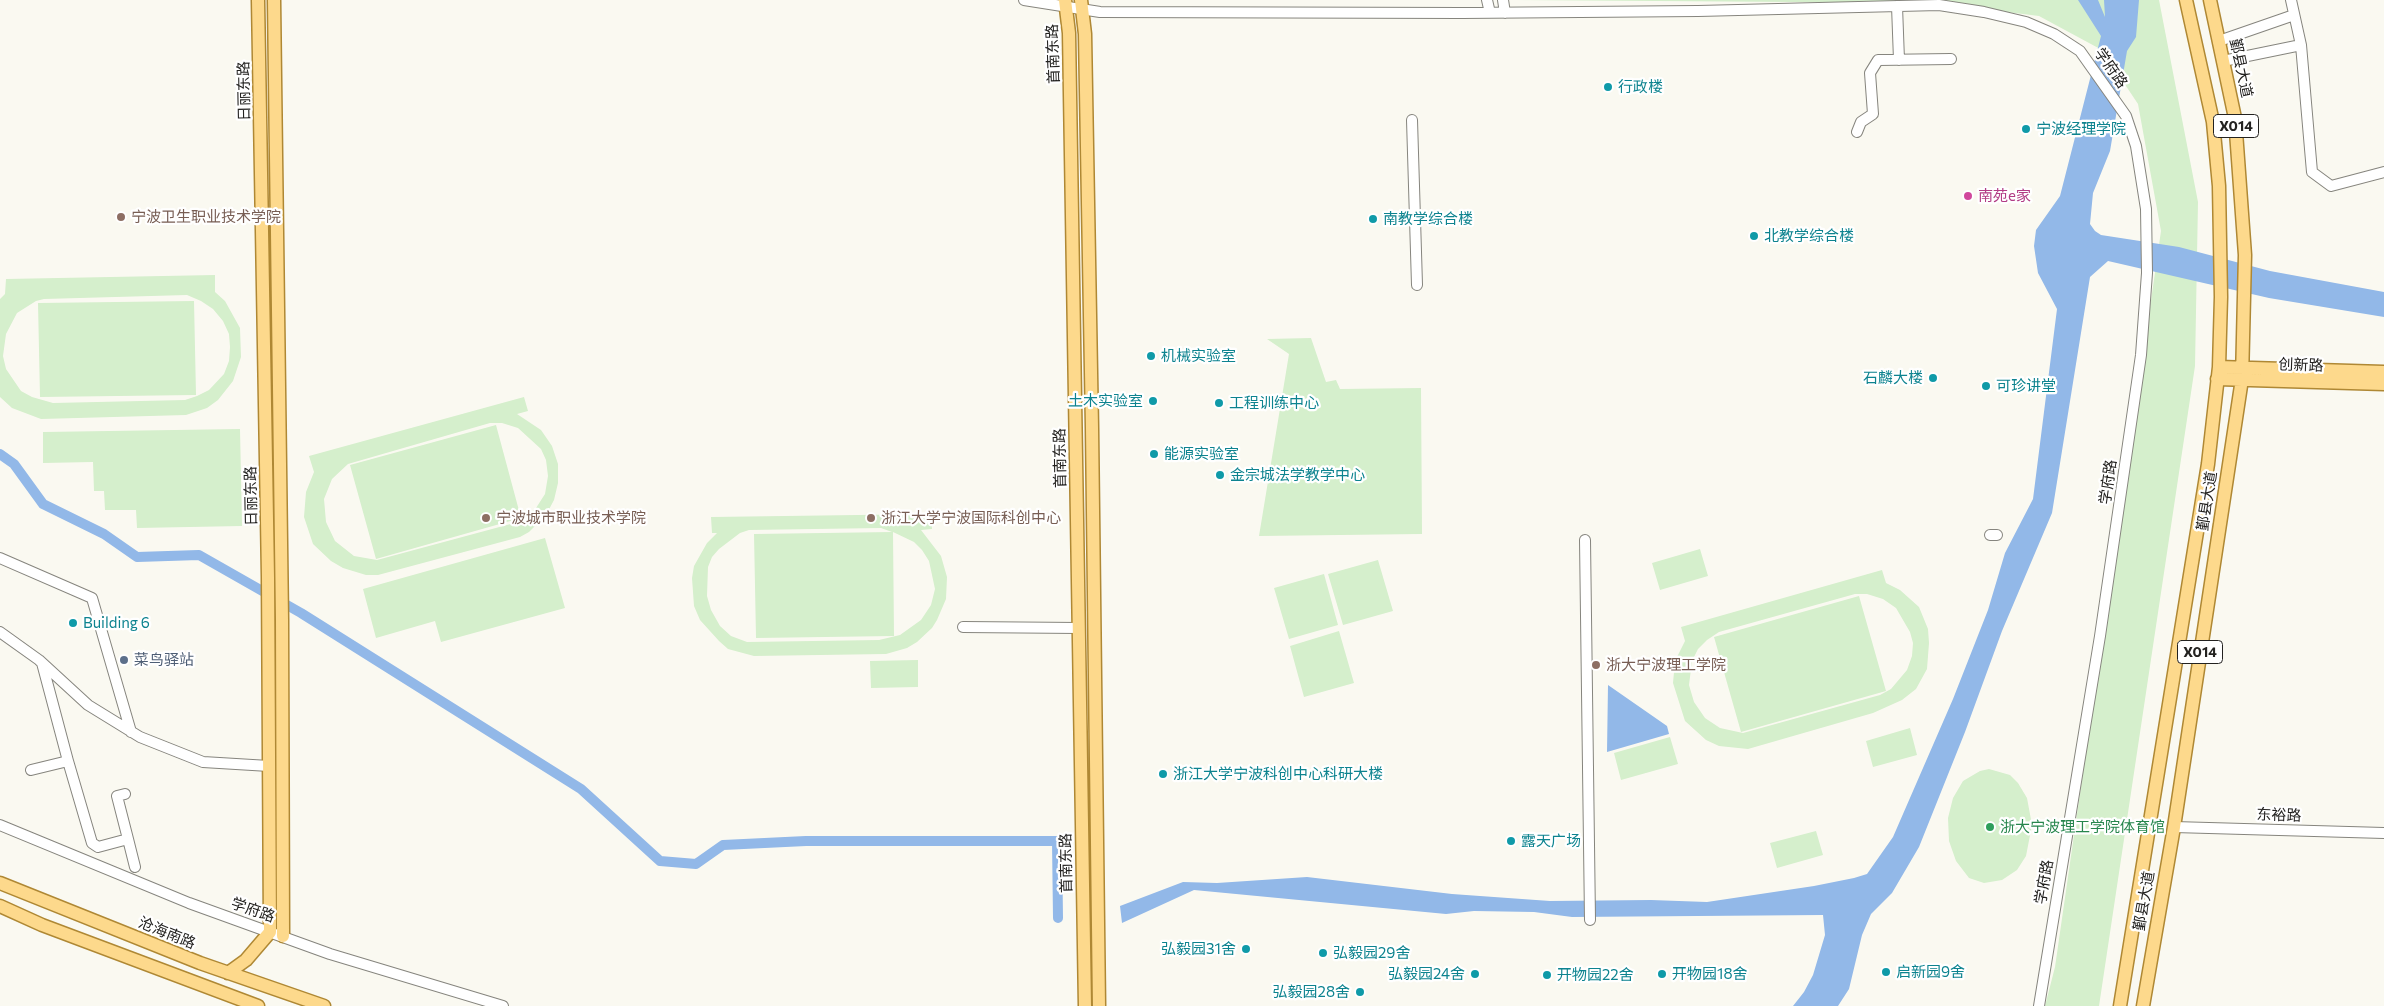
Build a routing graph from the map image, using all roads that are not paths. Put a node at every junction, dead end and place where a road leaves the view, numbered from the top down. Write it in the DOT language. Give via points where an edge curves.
graph roads {
  1 [pos="258,0"];
  2 [pos="274,0"];
  3 [pos="1024,0"];
  4 [pos="1487,0"];
  5 [pos="1503,0"];
  6 [pos="2178,0"];
  7 [pos="2186,0"];
  8 [pos="2210,0"];
  9 [pos="2290,0"];
  10 [pos="1066,4"];
  11 [pos="1082,5"];
  12 [pos="1897,6"];
  13 [pos="1490,13"];
  14 [pos="1505,13"];
  15 [pos="2294,15"];
  16 [pos="2219,42"];
  17 [pos="2300,45"];
  18 [pos="1951,59"];
  19 [pos="1899,60"];
  20 [pos="2223,61"];
  21 [pos="2206,92"];
  22 [pos="1412,120"];
  23 [pos="1857,132"];
  24 [pos="2384,172"];
  25 [pos="1417,285"];
  26 [pos="2384,372"];
  27 [pos="2218,373"];
  28 [pos="2242,373"];
  29 [pos="2384,384"];
  30 [pos="1585,540"];
  31 [pos="0,558"];
  32 [pos="963,627"];
  33 [pos="1079,628"];
  34 [pos="0,632"];
  35 [pos="42,663"];
  36 [pos="131,732"];
  37 [pos="68,761"];
  38 [pos="269,766"];
  39 [pos="31,770"];
  40 [pos="125,794"];
  41 [pos="0,825"];
  42 [pos="2174,826"];
  43 [pos="2384,833"];
  44 [pos="128,839"];
  45 [pos="135,867"];
  46 [pos="0,882"];
  47 [pos="0,906"];
  48 [pos="1590,920"];
  49 [pos="270,932"];
  50 [pos="283,936"];
  51 [pos="228,973"];
  52 [pos="258,1006"];
  53 [pos="324,1006"];
  54 [pos="502,1006"];
  55 [pos="1085,1006"];
  56 [pos="1099,1006"];
  57 [pos="2039,1006"];
  58 [pos="2120,1006"];
  59 [pos="2143,1006"];
  1 -- 38 [label="main road, 日丽东路"];
  2 -- 50 [label="main road, 日丽东路"];
  3 -- 10 [label="street, 学府路"];
  4 -- 13 [label="street"];
  5 -- 14 [label="street"];
  6 -- 21 [label="main road"];
  7 -- 21 [label="main road, 鄞县大道"];
  8 -- 16 [label="main road, 鄞县大道 / X014"];
  9 -- 15 [label="street"];
  10 -- 11 [label="street, 学府路"];
  10 -- 33 [label="main road, 首南东路"];
  11 -- 13 [label="street, 学府路" via="1100,12"];
  11 -- 56 [label="main road, 首南东路" via="1092,428"];
  12 -- 14 [label="street, 学府路"];
  12 -- 19 [label="street"];
  12 -- 57 [label="street, 学府路" via="1939,5 2026,22 2054,34 2080,51 2126,116 2136,146 2146,209 2147,273 2141,355 2102,627"];
  13 -- 14 [label="street, 学府路"];
  15 -- 16 [label="street"];
  15 -- 17 [label="street"];
  16 -- 20 [label="main road, 鄞县大道 / X014"];
  17 -- 20 [label="street"];
  17 -- 24 [label="street" via="2312,172 2332,186"];
  18 -- 19 [label="street"];
  19 -- 23 [label="street" via="1878,60 1874,66 1870,73 1873,114 1861,122"];
  20 -- 28 [label="main road, 鄞县大道 / X014" via="2236,118 2245,255"];
  21 -- 27 [label="main road, 鄞县大道 / X014" via="2213,122 2219,186 2221,297"];
  22 -- 25 [label="street"];
  26 -- 28 [label="main road, 创新路"];
  27 -- 28 [label="main road, 创新路"];
  27 -- 58 [label="main road, 鄞县大道 / X014" via="2208,464"];
  28 -- 29 [label="main road, 创新路"];
  28 -- 42 [label="main road, 鄞县大道 / X014"];
  30 -- 48 [label="street"];
  31 -- 36 [label="street" via="92,598"];
  32 -- 33 [label="street"];
  33 -- 55 [label="main road, 首南东路"];
  34 -- 35 [label="street"];
  35 -- 36 [label="street" via="88,705"];
  35 -- 37 [label="street"];
  36 -- 38 [label="street" via="203,762"];
  37 -- 39 [label="street"];
  37 -- 44 [label="street" via="92,843 98,847"];
  38 -- 49 [label="main road, 日丽东路"];
  40 -- 44 [label="street" via="117,796"];
  41 -- 49 [label="street, 学府路" via="189,904"];
  42 -- 43 [label="street, 东裕路"];
  42 -- 59 [label="main road, 鄞县大道 / X014"];
  44 -- 45 [label="street"];
  46 -- 51 [label="main road, 沧海南路"];
  47 -- 52 [label="main road" via="42,925"];
  49 -- 50 [label="street, 学府路"];
  49 -- 51 [label="main road" via="246,960"];
  50 -- 54 [label="street, 学府路" via="330,954"];
  51 -- 53 [label="main road, 沧海南路"];
}
